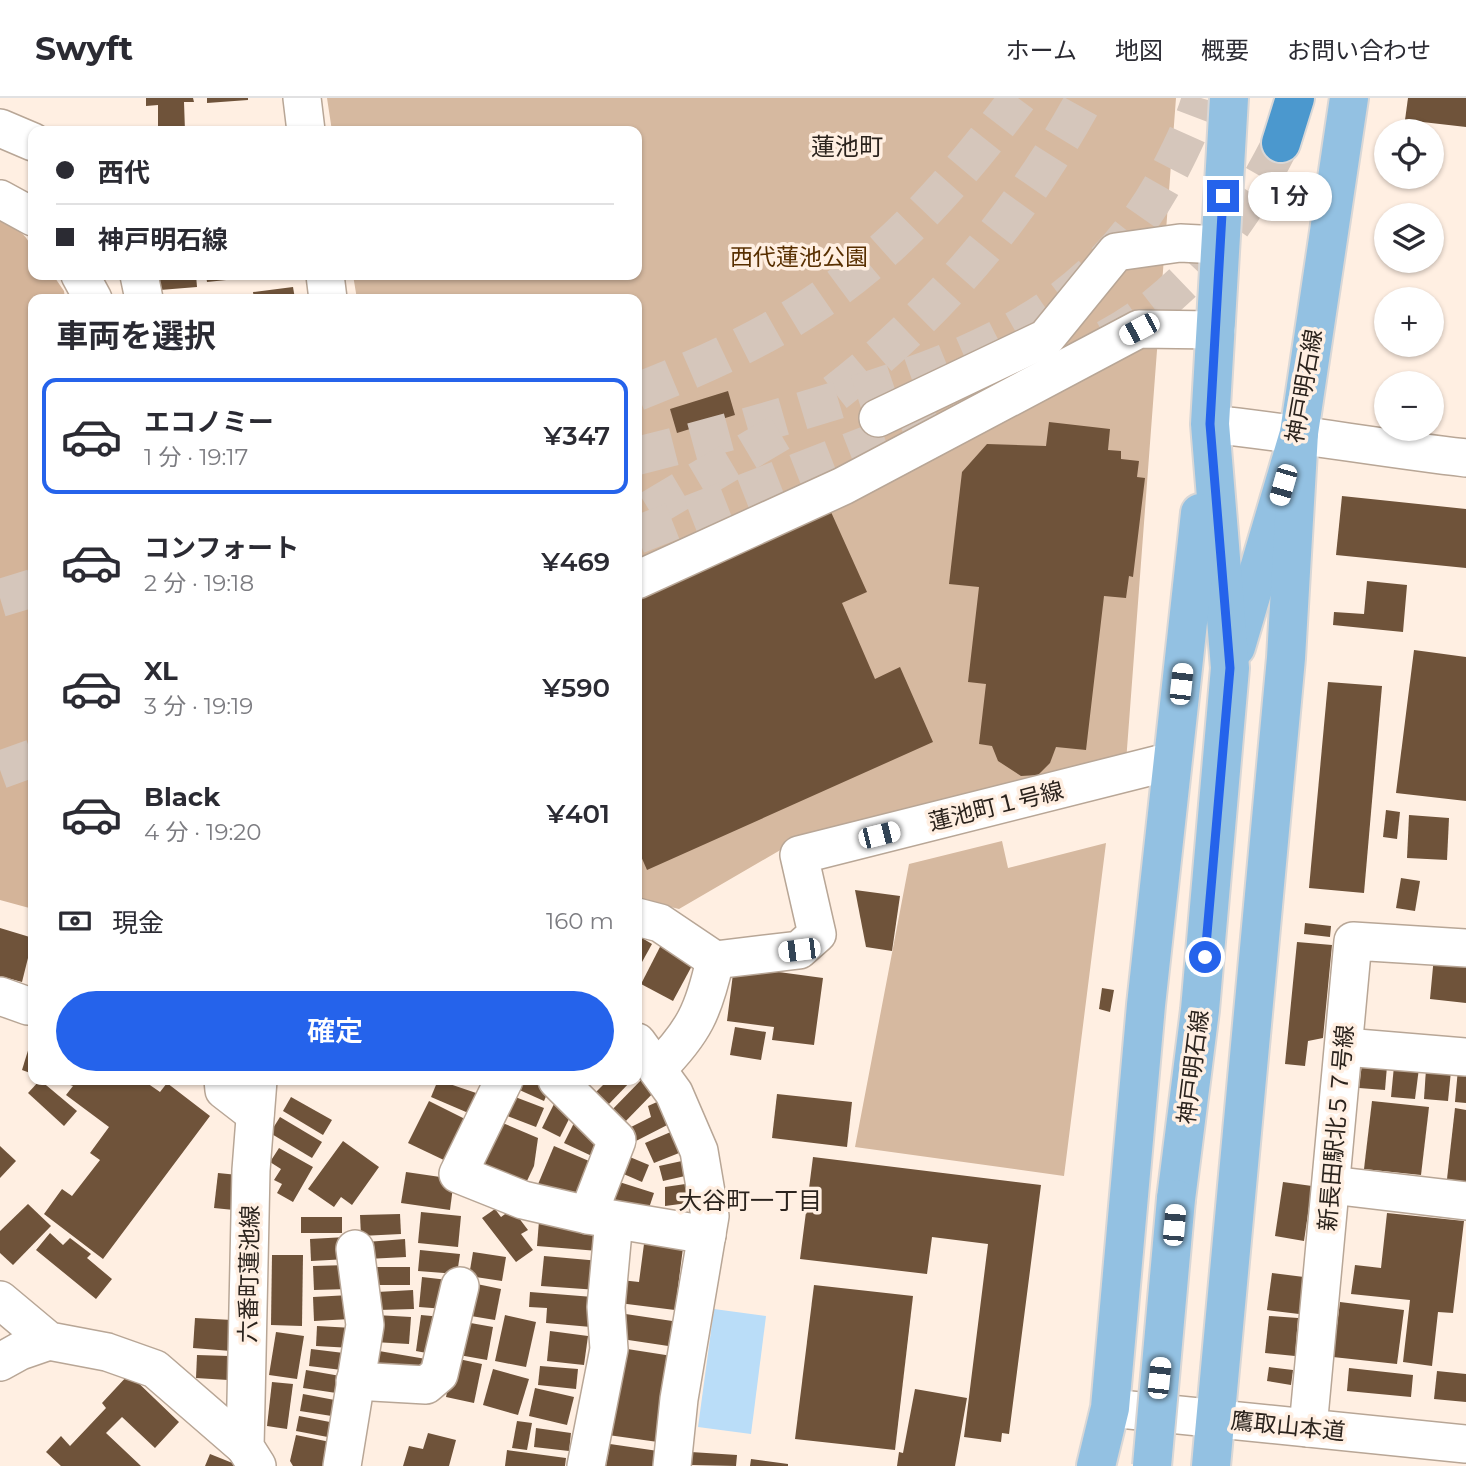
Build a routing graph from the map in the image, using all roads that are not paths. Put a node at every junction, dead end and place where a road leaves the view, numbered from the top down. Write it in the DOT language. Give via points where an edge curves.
graph roads {
  1 [pos="302,98"];
  2 [pos="1228,98"];
  3 [pos="1295,98"];
  4 [pos="1349,98"];
  5 [pos="305,126"];
  6 [pos="0,128"];
  7 [pos="28,140"];
  8 [pos="1281,143"];
  9 [pos="0,199"];
  10 [pos="28,214"];
  11 [pos="1220,245"];
  12 [pos="1216,330"];
  13 [pos="878,418"];
  14 [pos="1210,424"];
  15 [pos="1299,433"];
  16 [pos="1466,458"];
  17 [pos="642,578"];
  18 [pos="1230,668"];
  19 [pos="1172,761"];
  20 [pos="642,918"];
  21 [pos="1466,948"];
  22 [pos="716,960"];
  23 [pos="1345,1047"];
  24 [pos="647,1056"];
  25 [pos="1466,1057"];
  26 [pos="224,1085"];
  27 [pos="502,1085"];
  28 [pos="562,1085"];
  29 [pos="256,1097"];
  30 [pos="1331,1185"];
  31 [pos="1466,1200"];
  32 [pos="601,1217"];
  33 [pos="707,1235"];
  34 [pos="355,1249"];
  35 [pos="460,1286"];
  36 [pos="0,1300"];
  37 [pos="49,1341"];
  38 [pos="0,1362"];
  39 [pos="355,1381"];
  40 [pos="1110,1408"];
  41 [pos="1213,1418"];
  42 [pos="1308,1428"];
  43 [pos="1441,1450"];
  44 [pos="251,1457"];
  45 [pos="342,1466"];
  46 [pos="586,1466"];
  47 [pos="672,1466"];
  48 [pos="1097,1466"];
  49 [pos="1152,1466"];
  50 [pos="1211,1466"];
  1 -- 5 [label="street"];
  2 -- 11 [label="main road, 神戸明石線"];
  3 -- 8 [label="highway"];
  4 -- 15 [label="main road, 神戸明石線"];
  6 -- 7 [label="street"];
  9 -- 10 [label="street"];
  11 -- 12 [label="main road, 神戸明石線"];
  11 -- 13 [label="street" via="1180,243 1116,252 1046,338"];
  12 -- 14 [label="main road, 神戸明石線"];
  12 -- 17 [label="street" via="1139,329 842,486"];
  14 -- 15 [label="street"];
  14 -- 18 [label="main road, 神戸明石線"];
  14 -- 19 [label="main road"];
  15 -- 16 [label="street" via="1346,444"];
  15 -- 18 [label="main road, 神戸明石線"];
  15 -- 41 [label="main road" via="1286,658"];
  18 -- 49 [label="main road, 神戸明石線, bridge"];
  19 -- 22 [label="street, 蓮池町１号線" via="799,855 817,934 799,950"];
  19 -- 40 [label="main road"];
  20 -- 22 [label="street" via="660,923"];
  21 -- 23 [label="street, 新長田駅北５７号線" via="1353,941"];
  22 -- 24 [label="street" via="706,1003 680,1046"];
  23 -- 25 [label="street"];
  23 -- 30 [label="street, 新長田駅北５７号線"];
  24 -- 33 [label="street" via="674,1093 699,1151 710,1216"];
  26 -- 29 [label="street" via="224,1090"];
  27 -- 32 [label="street" via="457,1174 523,1200"];
  28 -- 32 [label="street" via="617,1140"];
  29 -- 44 [label="street, 六番町蓮池線" via="251,1170"];
  30 -- 31 [label="street"];
  30 -- 42 [label="street, 新長田駅北５７号線"];
  32 -- 33 [label="street"];
  32 -- 46 [label="street" via="609,1349"];
  33 -- 47 [label="street"];
  34 -- 39 [label="street" via="365,1325"];
  35 -- 39 [label="street" via="439,1374 426,1385"];
  36 -- 37 [label="street"];
  37 -- 38 [label="street"];
  37 -- 44 [label="street" via="107,1352 155,1369"];
  39 -- 45 [label="street"];
  40 -- 41 [label="street, 鷹取山本道"];
  40 -- 48 [label="main road"];
  41 -- 42 [label="street, 鷹取山本道"];
  41 -- 50 [label="main road"];
  42 -- 43 [label="street, 鷹取山本道"];
}
